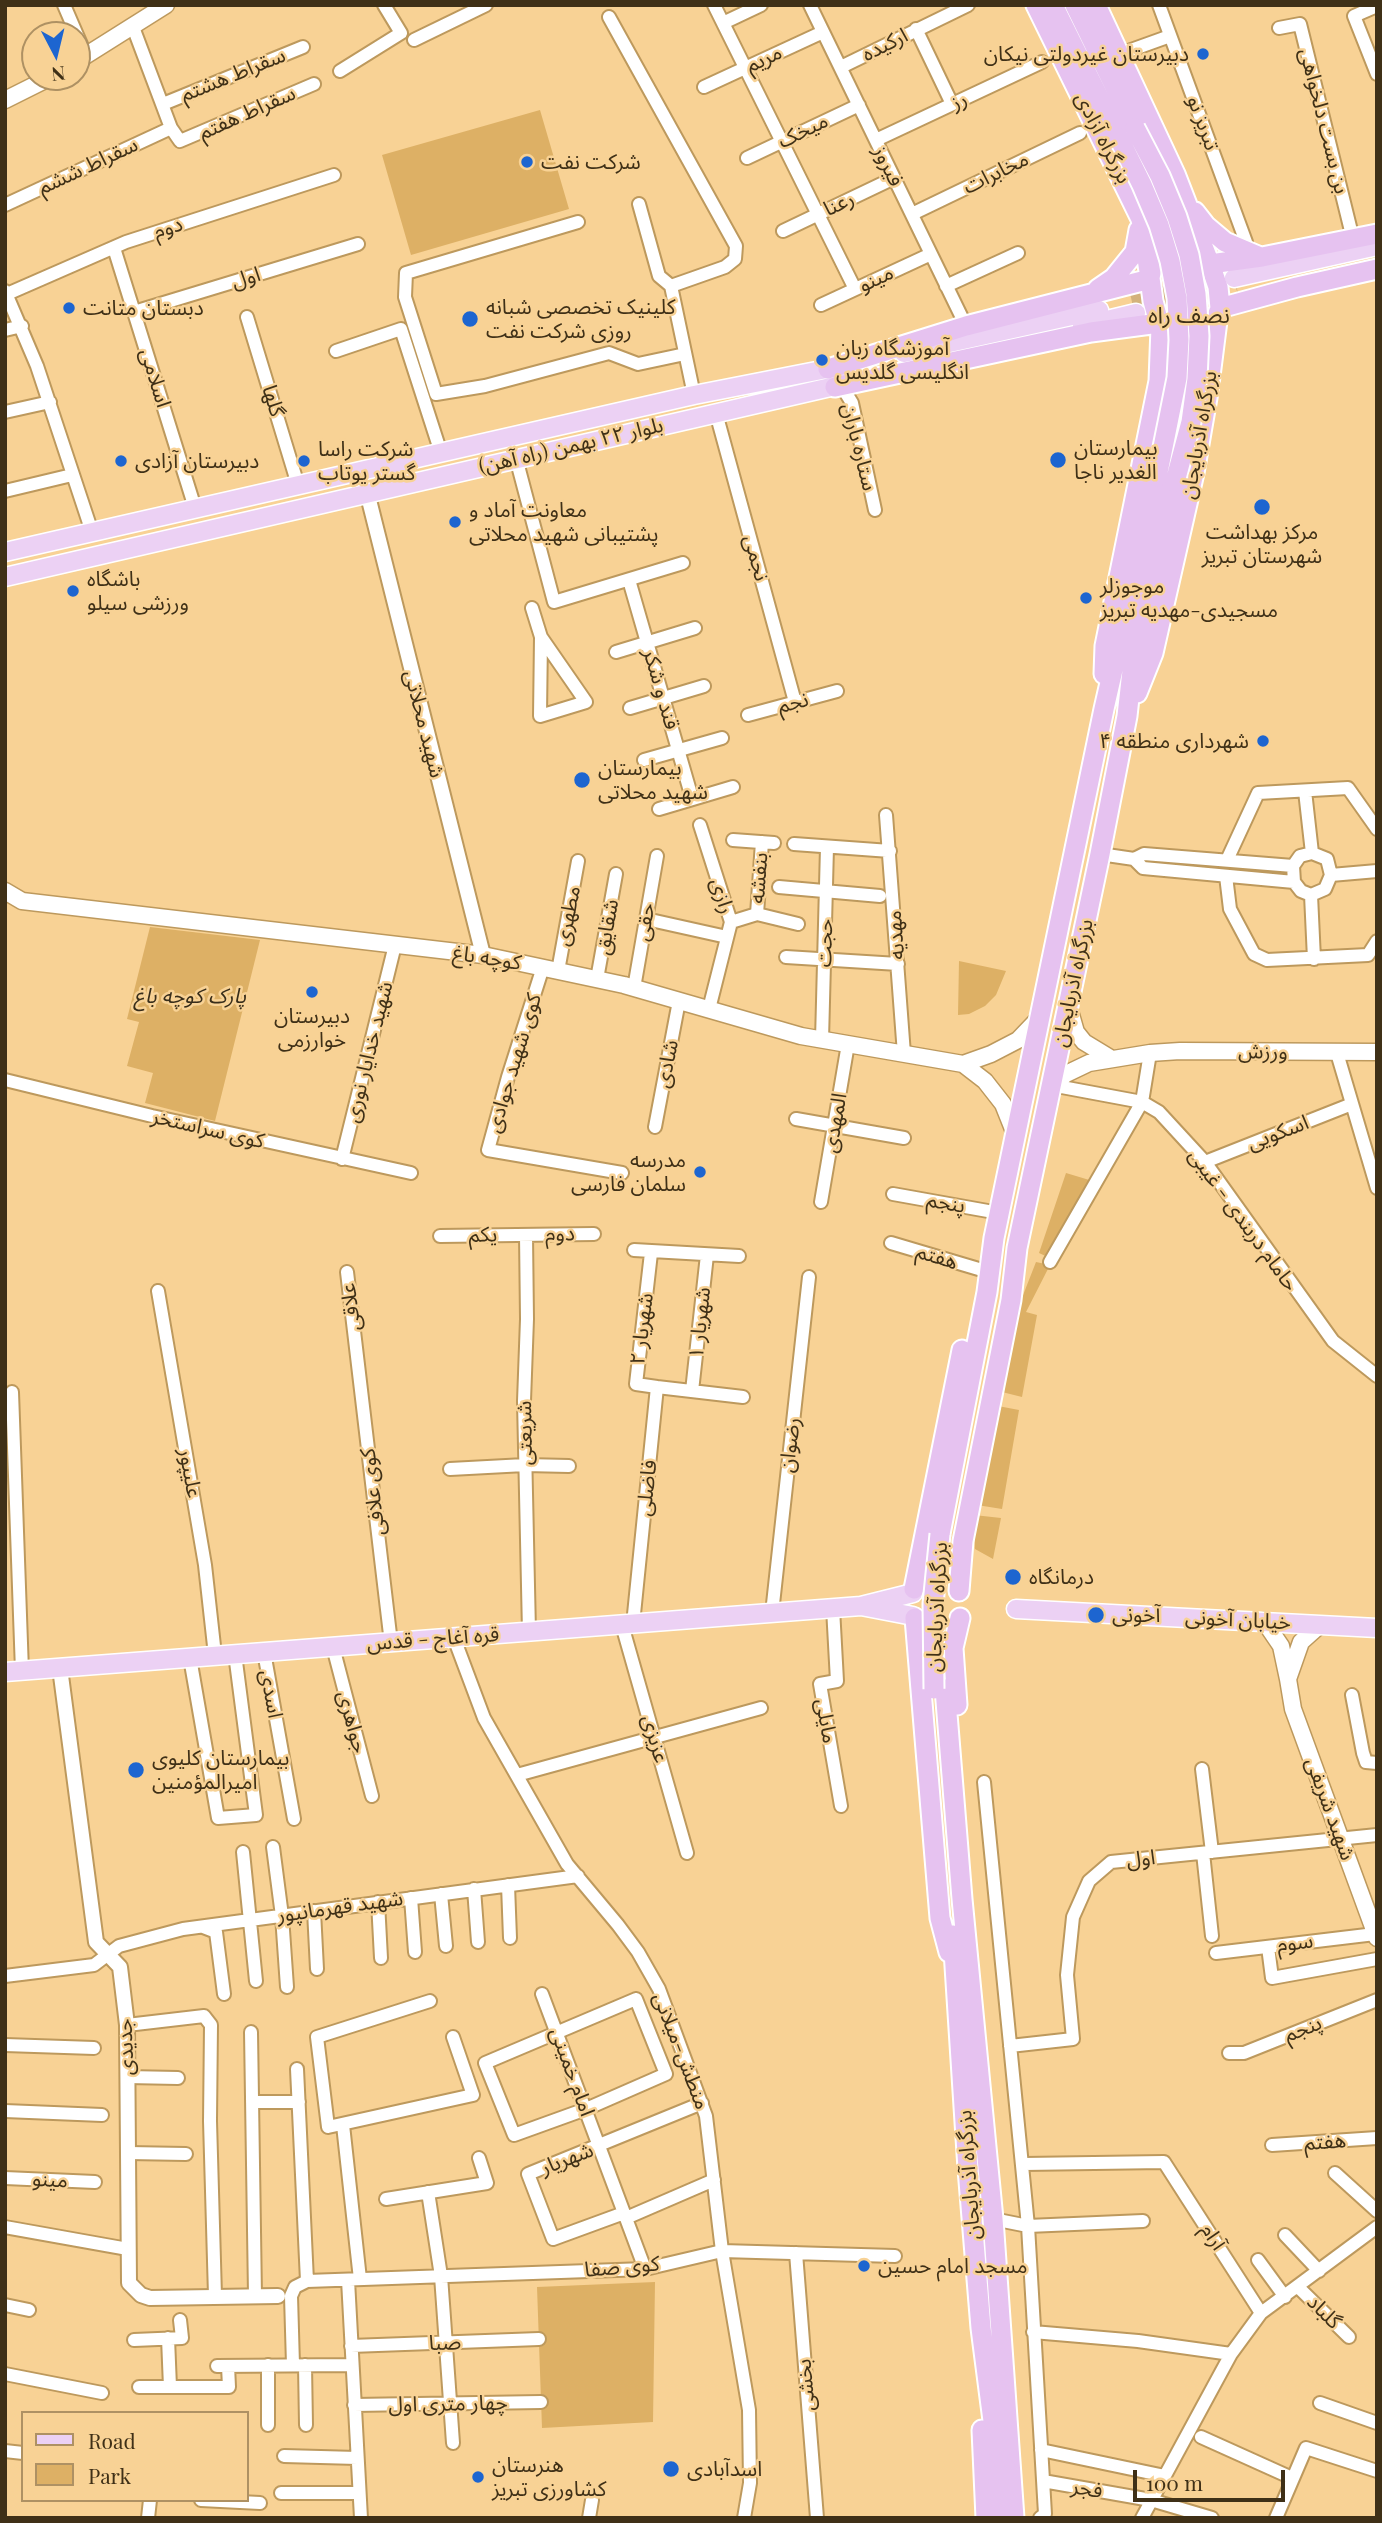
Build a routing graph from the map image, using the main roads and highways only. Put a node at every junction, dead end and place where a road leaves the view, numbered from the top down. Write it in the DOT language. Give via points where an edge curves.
graph roads {
  1 [pos="166,5"];
  2 [pos="1036,5"];
  3 [pos="1053,5"];
  4 [pos="1075,5"];
  5 [pos="1097,5"];
  6 [pos="91,52"];
  7 [pos="23,91"];
  8 [pos="5,100"];
  9 [pos="1128,134"];
  10 [pos="1185,198"];
  11 [pos="1141,219"];
  12 [pos="1377,234"];
  13 [pos="1377,246"];
  14 [pos="1262,257"];
  15 [pos="1377,257"];
  16 [pos="1210,263"];
  17 [pos="1377,270"];
  18 [pos="1150,279"];
  19 [pos="1083,298"];
  20 [pos="1134,308"];
  21 [pos="1219,310"];
  22 [pos="1160,325"];
  23 [pos="835,380"];
  24 [pos="1143,460"];
  25 [pos="1194,473"];
  26 [pos="1166,479"];
  27 [pos="5,552"];
  28 [pos="5,577"];
  29 [pos="1104,709"];
  30 [pos="1127,716"];
  31 [pos="5,891"];
  32 [pos="1068,1003"];
  33 [pos="1040,1017"];
  34 [pos="1377,1052"];
  35 [pos="1112,1059"];
  36 [pos="962,1064"];
  37 [pos="1051,1086"];
  38 [pos="1015,1134"];
  39 [pos="994,1238"];
  40 [pos="945,1536"];
  41 [pos="914,1591"];
  42 [pos="959,1591"];
  43 [pos="861,1605"];
  44 [pos="1016,1609"];
  45 [pos="914,1617"];
  46 [pos="960,1618"];
  47 [pos="1264,1621"];
  48 [pos="1320,1625"];
  49 [pos="1377,1628"];
  50 [pos="13,1672"];
  51 [pos="919,1675"];
  52 [pos="1288,1679"];
  53 [pos="944,1684"];
  54 [pos="1376,1936"];
  55 [pos="964,1982"];
  56 [pos="991,2327"];
  57 [pos="986,2518"];
  58 [pos="1000,2518"];
  59 [pos="1014,2518"];
  60 [pos="1027,2518"];
  1 -- 6 [label="main road"];
  2 -- 9 [label="highway, بزرگراه آزادی"];
  3 -- 9 [label="highway, بزرگراه آزادی"];
  4 -- 9 [label="highway, بزرگراه آزادی"];
  5 -- 9 [label="highway, بزرگراه آزادی" via="1120,54"];
  7 -- 8 [label="main road"];
  9 -- 10 [label="highway, بزرگراه آزادی"];
  9 -- 11 [label="highway, بزرگراه آزادی"];
  9 -- 26 [label="highway, bridge" via="1170,261 1177,298 1177,378"];
  10 -- 14 [label="highway" via="1225,242"];
  10 -- 16 [label="highway, بزرگراه آزادی"];
  11 -- 18 [label="highway, بزرگراه آزادی"];
  11 -- 19 [label="highway" via="1135,251 1114,278"];
  12 -- 14 [label="highway"];
  13 -- 15 [label="main road" via="1236,284"];
  14 -- 16 [label="highway"];
  16 -- 18 [label="highway" via="1200,249 1174,244 1153,262"];
  16 -- 21 [label="highway"];
  17 -- 21 [label="highway"];
  18 -- 19 [label="highway"];
  18 -- 22 [label="highway"];
  19 -- 23 [label="highway" via="966,326"];
  20 -- 23 [label="main road, بلوار ۲۲ بهمن (راه آهن)"];
  21 -- 22 [label="highway" via="1206,338 1191,344 1177,342"];
  21 -- 25 [label="highway, بزرگراه آذربایجان"];
  22 -- 23 [label="highway" via="1091,332"];
  22 -- 24 [label="highway, بزرگراه آذربایجان" via="1161,366"];
  23 -- 27 [label="main road, بلوار ۲۲ بهمن (راه آهن)" via="694,395"];
  23 -- 28 [label="main road, بلوار ۲۲ بهمن (راه آهن)" via="716,413"];
  24 -- 25 [label="highway" via="1157,452 1173,452 1186,460"];
  24 -- 29 [label="highway, بزرگراه آذربایجان" via="1104,646"];
  25 -- 30 [label="highway, بزرگراه آذربایجان" via="1153,653"];
  26 -- 29 [label="highway, بزرگراه آذربایجان"];
  26 -- 30 [label="highway, بزرگراه آذربایجان"];
  29 -- 33 [label="highway, بزرگراه آذربایجان"];
  30 -- 32 [label="highway, بزرگراه آذربایجان"];
  31 -- 36 [label="main road, کوچه باغ" via="22,901 483,955 634,988 801,1036"];
  32 -- 35 [label="main road" via="1076,1032"];
  32 -- 37 [label="highway, بزرگراه آذربایجان"];
  33 -- 36 [label="main road" via="1018,1040"];
  33 -- 38 [label="highway, بزرگراه آذربایجان"];
  34 -- 35 [label="main road, ورزش" via="1180,1051"];
  35 -- 37 [label="main road, ورزش" via="1089,1063"];
  36 -- 38 [label="main road" via="985,1081 1003,1104"];
  37 -- 40 [label="highway, بزرگراه آذربایجان" via="1017,1248 998,1293"];
  38 -- 39 [label="highway, بزرگراه آذربایجان"];
  39 -- 40 [label="highway, بزرگراه آذربایجان"];
  39 -- 40 [label="highway, بزرگراه آذربایجان" via="974,1293"];
  40 -- 41 [label="highway, بزرگراه آذربایجان"];
  40 -- 42 [label="highway, بزرگراه آذربایجان"];
  40 -- 53 [label="highway, بزرگراه آذربایجان"];
  41 -- 42 [label="highway" via="926,1582 951,1583"];
  41 -- 43 [label="main road"];
  41 -- 45 [label="highway" via="910,1603"];
  42 -- 46 [label="highway"];
  43 -- 45 [label="main road"];
  43 -- 50 [label="main road, قره آغاج - قدس"];
  44 -- 47 [label="main road, خیابان آخونی"];
  45 -- 46 [label="highway" via="924,1625 949,1626"];
  45 -- 51 [label="highway, بزرگراه آذربایجان"];
  46 -- 53 [label="highway, بزرگراه آذربایجان"];
  47 -- 48 [label="main road, خیابان آخونی"];
  47 -- 52 [label="main road, شهید شریفی" via="1282,1646"];
  48 -- 49 [label="main road, خیابان آخونی"];
  48 -- 52 [label="main road" via="1301,1642"];
  51 -- 53 [label="highway" via="925,1665 935,1661 947,1664"];
  51 -- 55 [label="highway, بزرگراه آذربایجان" via="940,1918"];
  52 -- 54 [label="main road, شهید شریفی" via="1293,1709"];
  53 -- 55 [label="highway, بزرگراه آذربایجان" via="962,1899"];
  55 -- 56 [label="highway, بزرگراه آذربایجان" via="993,2219"];
  55 -- 56 [label="highway, بزرگراه آذربایجان" via="966,2152"];
  56 -- 57 [label="highway, بزرگراه آذربایجان" via="981,2422"];
  56 -- 58 [label="highway, بزرگراه آذربایجان"];
  56 -- 59 [label="highway, بزرگراه آذربایجان"];
  56 -- 60 [label="highway, بزرگراه آذربایجان" via="1019,2402"];
}
